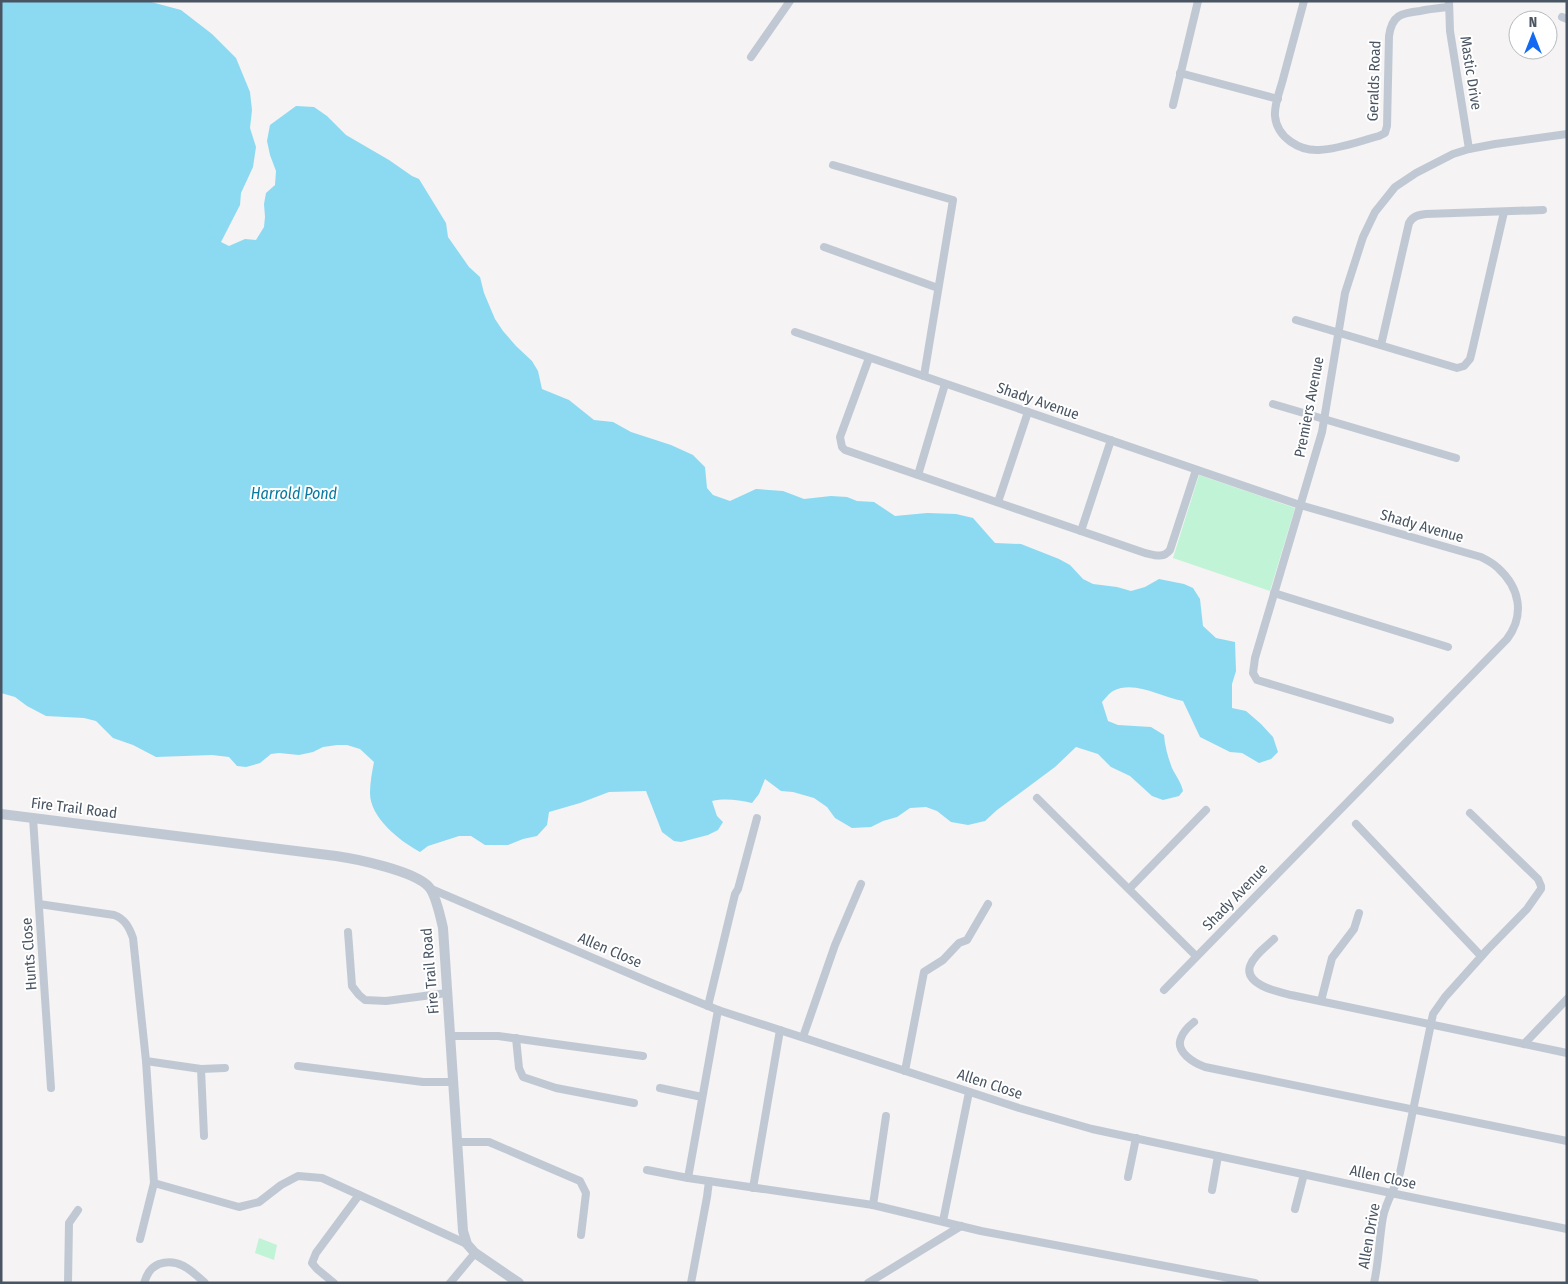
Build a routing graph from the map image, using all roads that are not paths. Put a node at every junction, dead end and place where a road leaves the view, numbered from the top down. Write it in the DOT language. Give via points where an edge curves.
graph roads {
  1 [pos="790,1"];
  2 [pos="1198,1"];
  3 [pos="1304,1"];
  4 [pos="1449,4"];
  5 [pos="751,57"];
  6 [pos="1180,73"];
  7 [pos="1278,99"];
  8 [pos="1173,105"];
  9 [pos="1567,134"];
  10 [pos="1469,149"];
  11 [pos="832,165"];
  12 [pos="1543,210"];
  13 [pos="1504,212"];
  14 [pos="824,247"];
  15 [pos="938,288"];
  16 [pos="1296,320"];
  17 [pos="795,332"];
  18 [pos="1337,332"];
  19 [pos="1381,345"];
  20 [pos="869,358"];
  21 [pos="924,376"];
  22 [pos="945,384"];
  23 [pos="1272,404"];
  24 [pos="1028,412"];
  25 [pos="1324,419"];
  26 [pos="1111,440"];
  27 [pos="1456,458"];
  28 [pos="1196,470"];
  29 [pos="918,474"];
  30 [pos="998,502"];
  31 [pos="1300,505"];
  32 [pos="1081,531"];
  33 [pos="1274,593"];
  34 [pos="1448,647"];
  35 [pos="1390,720"];
  36 [pos="1037,798"];
  37 [pos="1206,810"];
  38 [pos="1470,813"];
  39 [pos="1,814"];
  40 [pos="34,818"];
  41 [pos="757,818"];
  42 [pos="1356,824"];
  43 [pos="861,884"];
  44 [pos="429,888"];
  45 [pos="1129,889"];
  46 [pos="39,904"];
  47 [pos="988,904"];
  48 [pos="1360,913"];
  49 [pos="348,932"];
  50 [pos="1274,940"];
  51 [pos="1196,956"];
  52 [pos="1481,956"];
  53 [pos="1164,990"];
  54 [pos="447,993"];
  55 [pos="1567,999"];
  56 [pos="1321,1001"];
  57 [pos="708,1006"];
  58 [pos="718,1010"];
  59 [pos="1194,1022"];
  60 [pos="1430,1024"];
  61 [pos="780,1030"];
  62 [pos="450,1036"];
  63 [pos="803,1037"];
  64 [pos="516,1038"];
  65 [pos="1524,1044"];
  66 [pos="1567,1053"];
  67 [pos="643,1056"];
  68 [pos="146,1061"];
  69 [pos="298,1066"];
  70 [pos="201,1068"];
  71 [pos="225,1068"];
  72 [pos="905,1071"];
  73 [pos="453,1082"];
  74 [pos="51,1088"];
  75 [pos="660,1088"];
  76 [pos="969,1092"];
  77 [pos="702,1097"];
  78 [pos="634,1102"];
  79 [pos="1413,1110"];
  80 [pos="886,1116"];
  81 [pos="204,1136"];
  82 [pos="1136,1138"];
  83 [pos="1567,1141"];
  84 [pos="457,1142"];
  85 [pos="1218,1156"];
  86 [pos="647,1170"];
  87 [pos="1304,1174"];
  88 [pos="1128,1177"];
  89 [pos="688,1178"];
  90 [pos="709,1181"];
  91 [pos="154,1182"];
  92 [pos="753,1188"];
  93 [pos="1212,1190"];
  94 [pos="1391,1193"];
  95 [pos="359,1195"];
  96 [pos="873,1205"];
  97 [pos="1295,1209"];
  98 [pos="78,1210"];
  99 [pos="943,1221"];
  100 [pos="960,1226"];
  101 [pos="1567,1229"];
  102 [pos="581,1235"];
  103 [pos="140,1239"];
  104 [pos="467,1244"];
  105 [pos="475,1253"];
  106 [pos="68,1283"];
  107 [pos="144,1283"];
  108 [pos="205,1283"];
  109 [pos="334,1283"];
  110 [pos="450,1283"];
  111 [pos="519,1283"];
  112 [pos="691,1283"];
  113 [pos="868,1283"];
  114 [pos="1254,1283"];
  115 [pos="1374,1283"];
  1 -- 5 [label="street"];
  2 -- 6 [label="street"];
  3 -- 7 [label="street, Geralds Road"];
  4 -- 7 [label="street, Geralds Road" via="1405,13 1392,22 1387,126 1383,134 1327,149 1305,148 1289,140 1278,129 1275,116"];
  4 -- 10 [label="street, Mastic Drive" via="1450,31"];
  6 -- 7 [label="street"];
  6 -- 8 [label="street"];
  9 -- 10 [label="street, Premiers Avenue"];
  10 -- 18 [label="street, Premiers Avenue" via="1416,173 1395,188 1375,212 1351,271"];
  11 -- 15 [label="street" via="953,200"];
  12 -- 13 [label="street"];
  13 -- 19 [label="street" via="1426,214 1412,219"];
  13 -- 19 [label="street" via="1470,359 1464,366 1456,368"];
  14 -- 15 [label="street"];
  15 -- 21 [label="street"];
  16 -- 18 [label="street"];
  17 -- 20 [label="street, Shady Avenue"];
  18 -- 19 [label="street"];
  18 -- 25 [label="street, Premiers Avenue"];
  20 -- 21 [label="street, Shady Avenue"];
  20 -- 29 [label="street" via="840,437 842,447"];
  21 -- 22 [label="street, Shady Avenue"];
  22 -- 24 [label="street, Shady Avenue"];
  22 -- 29 [label="street"];
  23 -- 25 [label="street"];
  24 -- 26 [label="street, Shady Avenue"];
  24 -- 30 [label="street"];
  25 -- 27 [label="street"];
  25 -- 31 [label="street, Premiers Avenue"];
  26 -- 28 [label="street, Shady Avenue"];
  26 -- 32 [label="street"];
  28 -- 31 [label="street, Shady Avenue"];
  28 -- 32 [label="street" via="1166,555 1145,553"];
  29 -- 30 [label="street"];
  30 -- 32 [label="street"];
  31 -- 33 [label="street, Premiers Avenue"];
  31 -- 51 [label="street, Shady Avenue" via="1481,557 1496,566 1513,587 1518,602 1517,621 1507,639"];
  33 -- 34 [label="street"];
  33 -- 35 [label="street, Premiers Avenue" via="1254,658 1255,678"];
  36 -- 45 [label="street"];
  37 -- 45 [label="street"];
  38 -- 52 [label="street, Allen Drive" via="1533,873 1541,886 1527,909"];
  39 -- 40 [label="street, Fire Trail Road"];
  40 -- 44 [label="street, Fire Trail Road" via="336,856 378,865 415,878"];
  40 -- 46 [label="street, Hunts Close"];
  41 -- 57 [label="street"];
  42 -- 52 [label="street"];
  43 -- 63 [label="street" via="835,945"];
  44 -- 54 [label="street, Fire Trail Road" via="443,928"];
  44 -- 57 [label="street, Allen Close"];
  45 -- 51 [label="street"];
  46 -- 68 [label="street" via="114,915 122,918 129,928 133,938"];
  46 -- 74 [label="street, Hunts Close"];
  47 -- 72 [label="street" via="967,940 924,972"];
  48 -- 56 [label="street" via="1354,929 1332,958"];
  49 -- 54 [label="street" via="352,986 365,1000 386,1001"];
  50 -- 56 [label="street" via="1257,955 1250,975 1268,989"];
  51 -- 53 [label="street, Shady Avenue"];
  52 -- 60 [label="street, Allen Drive" via="1440,1003"];
  54 -- 62 [label="street, Fire Trail Road"];
  55 -- 65 [label="street"];
  56 -- 60 [label="street"];
  57 -- 58 [label="street, Allen Close"];
  58 -- 61 [label="street, Allen Close"];
  58 -- 77 [label="street"];
  59 -- 79 [label="street" via="1181,1038 1180,1046 1198,1064"];
  60 -- 65 [label="street"];
  60 -- 79 [label="street, Allen Drive"];
  61 -- 63 [label="street, Allen Close"];
  61 -- 92 [label="street"];
  62 -- 64 [label="street"];
  62 -- 73 [label="street, Fire Trail Road"];
  63 -- 72 [label="street, Allen Close"];
  64 -- 67 [label="street"];
  64 -- 78 [label="street" via="523,1077 556,1088"];
  65 -- 66 [label="street"];
  68 -- 70 [label="street"];
  68 -- 91 [label="street"];
  69 -- 73 [label="street" via="423,1082"];
  70 -- 71 [label="street"];
  70 -- 81 [label="street"];
  72 -- 76 [label="street, Allen Close"];
  73 -- 84 [label="street, Fire Trail Road"];
  75 -- 77 [label="street"];
  76 -- 82 [label="street, Allen Close" via="1092,1129"];
  76 -- 99 [label="street"];
  77 -- 89 [label="street"];
  79 -- 83 [label="street"];
  79 -- 94 [label="street, Allen Drive" via="1400,1174"];
  80 -- 96 [label="street"];
  82 -- 85 [label="street, Allen Close"];
  82 -- 88 [label="street"];
  84 -- 102 [label="street" via="489,1142 580,1181 586,1193"];
  84 -- 104 [label="street, Fire Trail Road" via="463,1231"];
  85 -- 87 [label="street, Allen Close"];
  85 -- 93 [label="street"];
  86 -- 89 [label="street"];
  87 -- 94 [label="street, Allen Close"];
  87 -- 97 [label="street"];
  89 -- 90 [label="street"];
  90 -- 92 [label="street"];
  90 -- 112 [label="street"];
  91 -- 95 [label="street" via="239,1206 259,1202 298,1176 322,1178"];
  91 -- 103 [label="street"];
  92 -- 96 [label="street"];
  94 -- 101 [label="street, Allen Close"];
  94 -- 115 [label="street, Allen Drive" via="1383,1218"];
  95 -- 104 [label="street"];
  95 -- 109 [label="street" via="312,1263"];
  96 -- 99 [label="street"];
  98 -- 106 [label="street" via="69,1223"];
  99 -- 100 [label="street"];
  100 -- 113 [label="street"];
  100 -- 114 [label="street"];
  104 -- 105 [label="street"];
  105 -- 110 [label="street"];
  105 -- 111 [label="street"];
  107 -- 108 [label="street" via="147,1273 170,1261 188,1268"];
}
